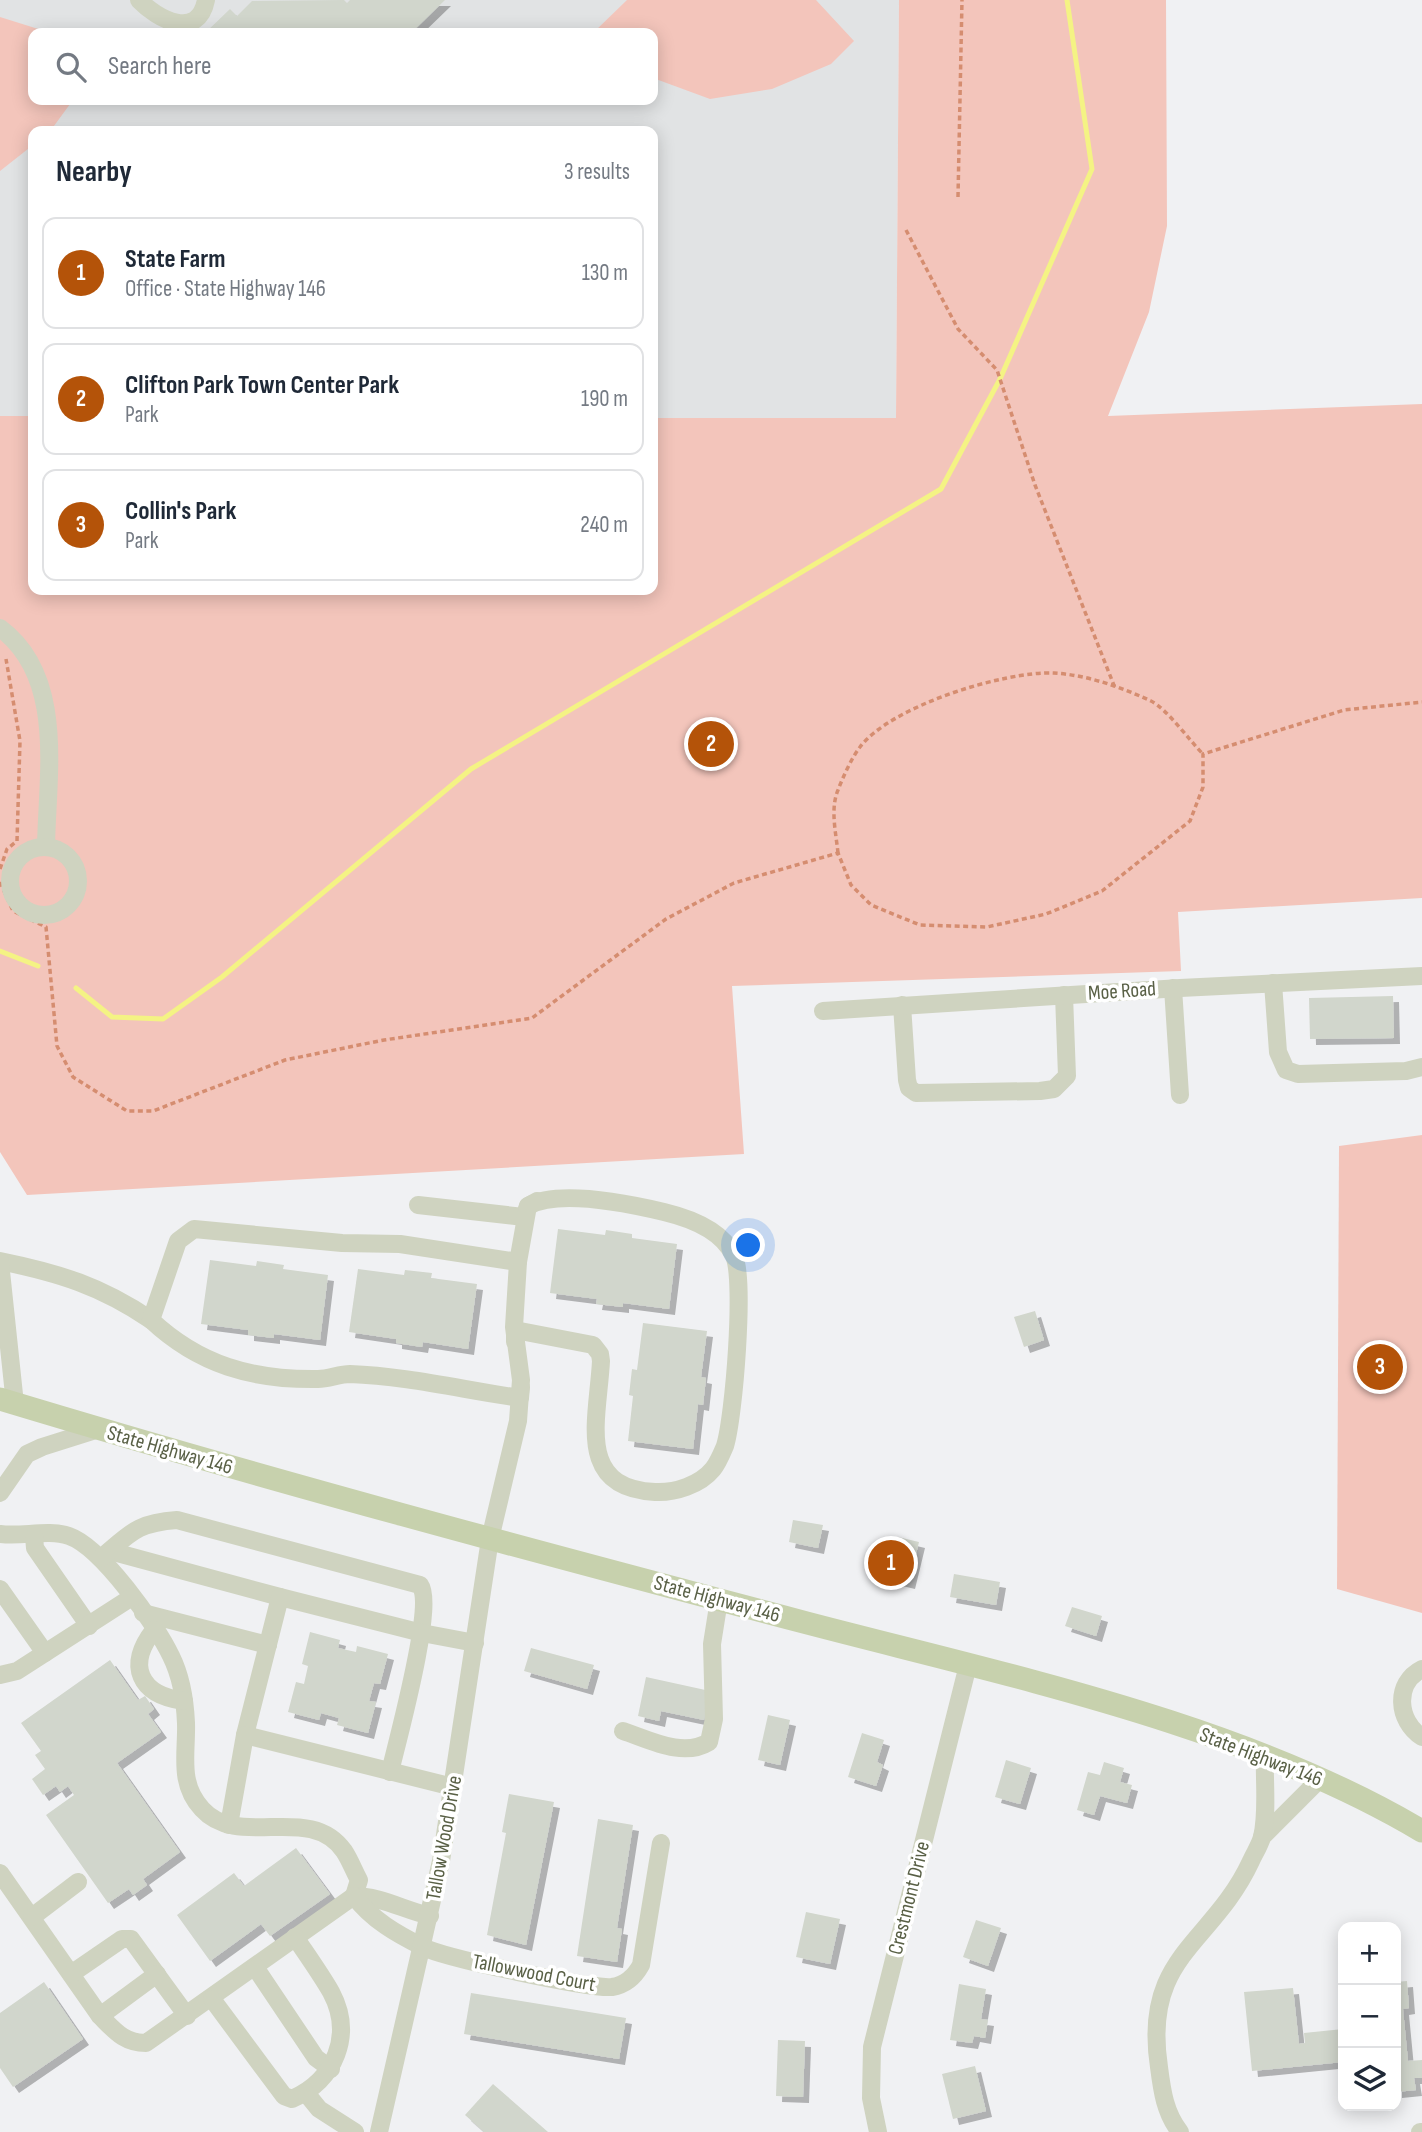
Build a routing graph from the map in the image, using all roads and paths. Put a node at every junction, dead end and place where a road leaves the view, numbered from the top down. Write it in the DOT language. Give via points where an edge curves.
graph roads {
  1 [pos="139,0"];
  2 [pos="206,0"];
  3 [pos="962,0"];
  4 [pos="958,197"];
  5 [pos="906,229"];
  6 [pos="0,628"];
  7 [pos="6,655"];
  8 [pos="1115,688"];
  9 [pos="1422,702"];
  10 [pos="1203,754"];
  11 [pos="46,847"];
  12 [pos="838,853"];
  13 [pos="0,869"];
  14 [pos="0,882"];
  15 [pos="1422,976"];
  16 [pos="1273,983"];
  17 [pos="1173,988"];
  18 [pos="1064,995"];
  19 [pos="902,1006"];
  20 [pos="823,1010"];
  21 [pos="1422,1068"];
  22 [pos="1180,1095"];
  23 [pos="418,1205"];
  24 [pos="524,1217"];
  25 [pos="0,1262"];
  26 [pos="518,1262"];
  27 [pos="2,1313"];
  28 [pos="151,1320"];
  29 [pos="515,1330"];
  30 [pos="521,1389"];
  31 [pos="7,1401"];
  32 [pos="99,1429"];
  33 [pos="0,1493"];
  34 [pos="0,1534"];
  35 [pos="34,1536"];
  36 [pos="490,1539"];
  37 [pos="105,1554"];
  38 [pos="0,1589"];
  39 [pos="132,1597"];
  40 [pos="280,1597"];
  41 [pos="719,1600"];
  42 [pos="143,1613"];
  43 [pos="89,1626"];
  44 [pos="154,1630"];
  45 [pos="422,1633"];
  46 [pos="475,1643"];
  47 [pos="268,1644"];
  48 [pos="45,1653"];
  49 [pos="968,1665"];
  50 [pos="1422,1668"];
  51 [pos="0,1675"];
  52 [pos="184,1701"];
  53 [pos="623,1731"];
  54 [pos="245,1735"];
  55 [pos="1422,1737"];
  56 [pos="1265,1757"];
  57 [pos="390,1772"];
  58 [pos="1320,1779"];
  59 [pos="453,1787"];
  60 [pos="229,1825"];
  61 [pos="1422,1831"];
  62 [pos="1262,1837"];
  63 [pos="661,1843"];
  64 [pos="0,1873"];
  65 [pos="78,1882"];
  66 [pos="354,1896"];
  67 [pos="430,1916"];
  68 [pos="32,1917"];
  69 [pos="295,1937"];
  70 [pos="423,1947"];
  71 [pos="255,1967"];
  72 [pos="71,1974"];
  73 [pos="157,1975"];
  74 [pos="212,1998"];
  75 [pos="100,2016"];
  76 [pos="187,2016"];
  77 [pos="331,2069"];
  78 [pos="306,2093"];
  79 [pos="355,2132"];
  80 [pos="379,2132"];
  81 [pos="878,2132"];
  82 [pos="1180,2132"];
  1 -- 2 [label="street" via="168,21 183,23 204,11"];
  3 -- 4 [label="path"];
  5 -- 8 [label="path" via="958,329 997,370 1035,485"];
  6 -- 11 [label="street" via="34,666 44,692"];
  7 -- 13 [label="path" via="19,729 18,841 6,849"];
  8 -- 10 [label="path" via="1154,702"];
  8 -- 12 [label="path" via="1054,673 1009,676 949,693 893,721 860,746 837,792"];
  9 -- 10 [label="path" via="1344,710"];
  10 -- 12 [label="path" via="1203,787 1191,821 1102,891 1046,914 987,927 920,925 871,905 852,884"];
  12 -- 14 [label="path" via="734,883 666,919 532,1018 285,1060 153,1111 127,1111 73,1077 57,1046 46,927 13,911"];
  15 -- 16 [label="street, Moe Road"];
  16 -- 17 [label="street, Moe Road"];
  16 -- 21 [label="street" via="1278,1052 1286,1070 1298,1074"];
  17 -- 18 [label="street, Moe Road"];
  17 -- 22 [label="street"];
  18 -- 19 [label="street, Moe Road"];
  18 -- 19 [label="street" via="1066,1076 1054,1089 1040,1091 916,1093 907,1080"];
  19 -- 20 [label="street, Moe Road"];
  23 -- 24 [label="street"];
  24 -- 26 [label="street, Tallow Wood Drive"];
  24 -- 29 [label="street" via="528,1206 537,1201 620,1203 682,1216 708,1229 733,1253 738,1265 738,1307 728,1430 711,1472 693,1484 661,1492 634,1491 611,1480 596,1452 598,1349"];
  25 -- 27 [label="street"];
  25 -- 28 [label="street" via="85,1282"];
  26 -- 28 [label="street" via="400,1244 194,1229 178,1241"];
  26 -- 29 [label="street, Tallow Wood Drive"];
  27 -- 31 [label="street"];
  28 -- 30 [label="street" via="199,1357 245,1372 309,1379 348,1374"];
  29 -- 30 [label="street, Tallow Wood Drive"];
  30 -- 36 [label="street, Tallow Wood Drive"];
  31 -- 32 [label="main road, State Highway 146"];
  32 -- 33 [label="street" via="27,1454"];
  32 -- 36 [label="main road, State Highway 146"];
  34 -- 35 [label="street"];
  35 -- 37 [label="street" via="70,1536"];
  35 -- 43 [label="street" via="35,1548"];
  36 -- 41 [label="main road, State Highway 146"];
  36 -- 46 [label="street, Tallow Wood Drive"];
  37 -- 39 [label="street"];
  37 -- 40 [label="street"];
  37 -- 45 [label="street" via="147,1523 177,1520 202,1526 416,1583 424,1591"];
  38 -- 48 [label="street"];
  39 -- 42 [label="street"];
  39 -- 43 [label="street"];
  40 -- 45 [label="street"];
  40 -- 47 [label="street"];
  41 -- 49 [label="main road, State Highway 146"];
  41 -- 53 [label="street" via="712,1644 714,1719 709,1742 678,1749"];
  42 -- 44 [label="street"];
  42 -- 47 [label="street"];
  43 -- 48 [label="street"];
  44 -- 52 [label="street" via="171,1655"];
  44 -- 52 [label="street" via="142,1645 140,1674 146,1685"];
  45 -- 46 [label="street"];
  45 -- 57 [label="street"];
  46 -- 59 [label="street, Tallow Wood Drive"];
  47 -- 54 [label="street"];
  48 -- 51 [label="street" via="17,1671"];
  49 -- 56 [label="main road, State Highway 146" via="1096,1700"];
  49 -- 81 [label="street, Crestmont Drive" via="872,2047 871,2098"];
  50 -- 55 [label="street" via="1407,1681 1402,1693 1406,1721"];
  52 -- 60 [label="street" via="186,1781 203,1810"];
  54 -- 57 [label="street"];
  54 -- 60 [label="street"];
  56 -- 58 [label="main road, State Highway 146"];
  56 -- 62 [label="street"];
  57 -- 59 [label="street"];
  58 -- 61 [label="main road, State Highway 146"];
  58 -- 62 [label="street"];
  59 -- 67 [label="street, Tallow Wood Drive"];
  60 -- 66 [label="street" via="304,1827 325,1834 344,1850 359,1880"];
  62 -- 82 [label="street" via="1238,1889 1174,1964 1160,2002 1156,2028 1163,2093"];
  63 -- 70 [label="street, Tallowwood Court" via="643,1956 636,1973 623,1984 588,1984"];
  64 -- 68 [label="street"];
  65 -- 68 [label="street"];
  66 -- 67 [label="street"];
  66 -- 69 [label="street"];
  66 -- 70 [label="street" via="380,1922"];
  67 -- 70 [label="street, Tallow Wood Drive"];
  68 -- 72 [label="street"];
  69 -- 71 [label="street"];
  69 -- 77 [label="street" via="332,1994 340,2024"];
  70 -- 80 [label="street, Tallow Wood Drive"];
  71 -- 74 [label="street"];
  71 -- 77 [label="street" via="316,2058"];
  72 -- 73 [label="street" via="122,1939 131,1939"];
  72 -- 75 [label="street"];
  73 -- 75 [label="street"];
  73 -- 76 [label="street"];
  74 -- 76 [label="street"];
  74 -- 78 [label="street" via="284,2096 292,2099"];
  75 -- 76 [label="street" via="119,2036 131,2043 146,2043"];
  77 -- 78 [label="street"];
  78 -- 79 [label="street" via="319,2109"];
}
